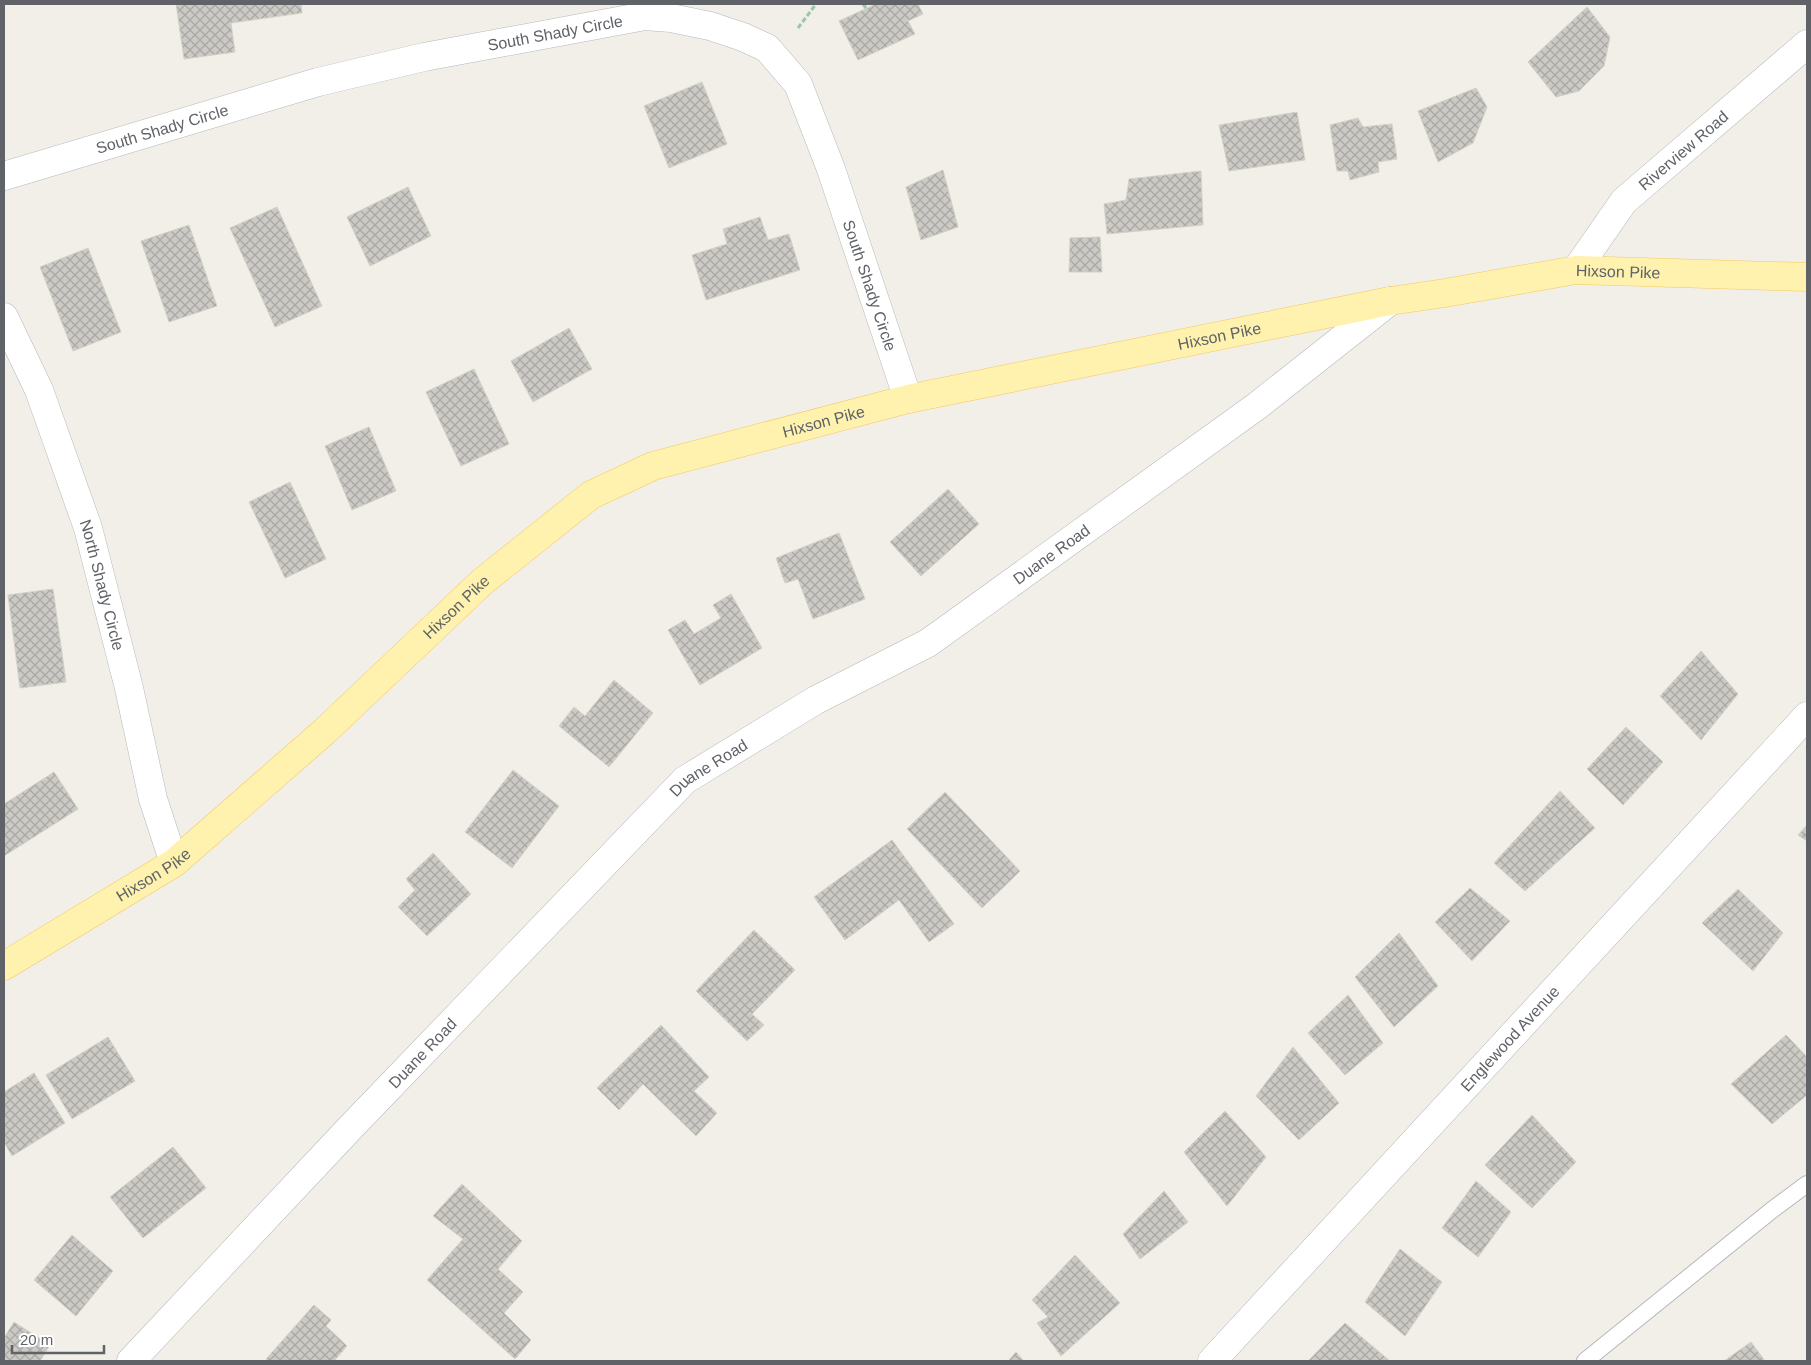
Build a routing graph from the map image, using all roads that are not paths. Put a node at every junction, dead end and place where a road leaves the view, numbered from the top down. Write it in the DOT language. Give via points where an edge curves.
graph roads {
  1 [pos="645,10"];
  2 [pos="1807,44"];
  3 [pos="4,176"];
  4 [pos="1576,270"];
  5 [pos="1807,277"];
  6 [pos="1390,301"];
  7 [pos="4,316"];
  8 [pos="908,399"];
  9 [pos="1807,716"];
  10 [pos="174,863"];
  11 [pos="4,966"];
  12 [pos="1807,1184"];
  13 [pos="131,1361"];
  14 [pos="1212,1361"];
  15 [pos="1585,1361"];
  1 -- 3 [label="street, South Shady Circle" via="318,82"];
  1 -- 8 [label="street, South Shady Circle" via="710,26 767,48 798,84 831,169"];
  2 -- 4 [label="street, Riverview Road" via="1624,201"];
  4 -- 5 [label="main road, Hixson Pike"];
  4 -- 6 [label="main road, Hixson Pike"];
  6 -- 8 [label="main road, Hixson Pike"];
  6 -- 13 [label="street, Duane Road" via="1257,406 928,643 816,700 685,780"];
  7 -- 10 [label="street, North Shady Circle" via="39,390 88,528 129,688 153,799"];
  8 -- 10 [label="main road, Hixson Pike" via="653,466 591,495 482,582 324,731"];
  9 -- 14 [label="street, Englewood Avenue"];
  10 -- 11 [label="main road, Hixson Pike"];
  12 -- 15 [label="lane"];
}
